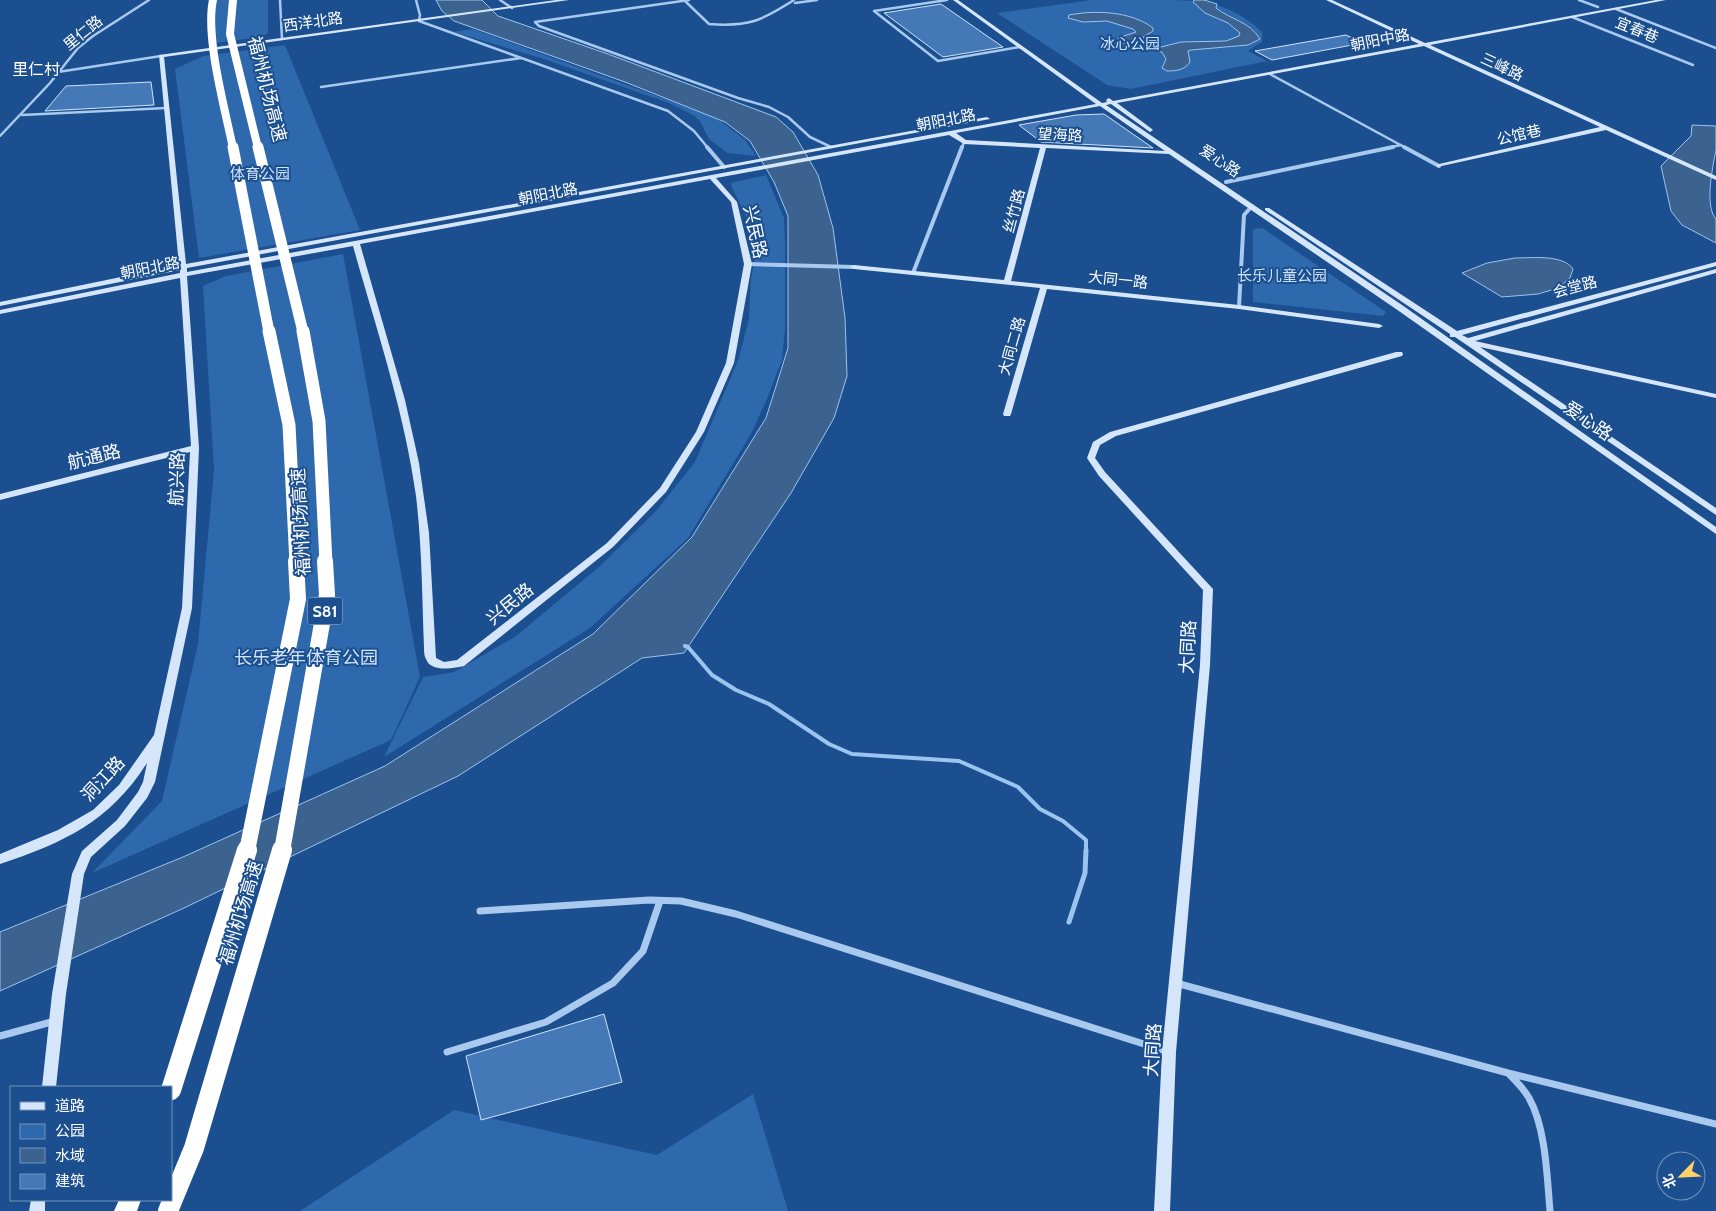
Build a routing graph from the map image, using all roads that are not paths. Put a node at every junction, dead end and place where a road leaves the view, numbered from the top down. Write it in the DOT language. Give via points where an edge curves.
graph roads {
  1 [pos="148,0"];
  2 [pos="212,0"];
  3 [pos="233,0"];
  4 [pos="280,0"];
  5 [pos="416,0"];
  6 [pos="500,0"];
  7 [pos="567,0"];
  8 [pos="684,0"];
  9 [pos="689,0"];
  10 [pos="817,0"];
  11 [pos="947,0"];
  12 [pos="955,0"];
  13 [pos="962,0"];
  14 [pos="1328,0"];
  15 [pos="1579,0"];
  16 [pos="1637,0"];
  17 [pos="1664,0"];
  18 [pos="795,2"];
  19 [pos="1598,7"];
  20 [pos="512,8"];
  21 [pos="1616,9"];
  22 [pos="1607,11"];
  23 [pos="1572,17"];
  24 [pos="419,21"];
  25 [pos="282,39"];
  26 [pos="1416,41"];
  27 [pos="1424,45"];
  28 [pos="1020,47"];
  29 [pos="1716,48"];
  30 [pos="161,56"];
  31 [pos="523,58"];
  32 [pos="1693,65"];
  33 [pos="57,72"];
  34 [pos="1234,74"];
  35 [pos="1270,74"];
  36 [pos="1243,79"];
  37 [pos="321,87"];
  38 [pos="1103,101"];
  39 [pos="166,108"];
  40 [pos="22,115"];
  41 [pos="1605,128"];
  42 [pos="951,133"];
  43 [pos="0,136"];
  44 [pos="964,142"];
  45 [pos="1401,145"];
  46 [pos="1044,146"];
  47 [pos="831,148"];
  48 [pos="1170,152"];
  49 [pos="1439,166"];
  50 [pos="724,167"];
  51 [pos="712,177"];
  52 [pos="1716,178"];
  53 [pos="1226,182"];
  54 [pos="1252,206"];
  55 [pos="356,244"];
  56 [pos="748,264"];
  57 [pos="1716,264"];
  58 [pos="854,267"];
  59 [pos="183,271"];
  60 [pos="1716,271"];
  61 [pos="913,272"];
  62 [pos="1007,282"];
  63 [pos="1044,286"];
  64 [pos="0,304"];
  65 [pos="1239,307"];
  66 [pos="0,312"];
  67 [pos="1379,326"];
  68 [pos="1456,334"];
  69 [pos="1442,338"];
  70 [pos="1466,341"];
  71 [pos="1452,345"];
  72 [pos="1399,354"];
  73 [pos="1716,396"];
  74 [pos="1007,414"];
  75 [pos="195,448"];
  76 [pos="0,497"];
  77 [pos="1716,512"];
  78 [pos="1716,531"];
  79 [pos="160,729"];
  80 [pos="0,859"];
  81 [pos="660,900"];
  82 [pos="480,912"];
  83 [pos="1175,983"];
  84 [pos="56,1021"];
  85 [pos="0,1036"];
  86 [pos="447,1052"];
  87 [pos="1169,1052"];
  88 [pos="1508,1073"];
  89 [pos="49,1086"];
  90 [pos="172,1087"];
  91 [pos="1716,1124"];
  92 [pos="168,1211"];
  93 [pos="1162,1211"];
  94 [pos="1550,1211"];
  1 -- 33 [label="street, 里仁路" via="93,36"];
  2 -- 90 [label="highway, 福州机场高速 / S81, bridge" via="213,44 289,425 298,599 245,860"];
  3 -- 92 [label="highway, 福州机场高速 / S81, bridge" via="230,34 300,317 319,421 327,595 281,856 194,1148"];
  4 -- 25 [label="street"];
  5 -- 24 [label="street"];
  6 -- 20 [label="street"];
  7 -- 20 [label="main road"];
  8 -- 9 [label="street"];
  8 -- 18 [label="street" via="709,24 737,26 758,23"];
  8 -- 47 [label="street" via="535,22 769,107"];
  10 -- 18 [label="street"];
  11 -- 28 [label="street" via="874,11 938,61"];
  12 -- 28 [label="main road, 爱心路"];
  13 -- 38 [label="main road, 爱心路"];
  14 -- 26 [label="main road, 三峰路"];
  15 -- 19 [label="street"];
  16 -- 19 [label="main road, 朝阳中路"];
  17 -- 21 [label="main road, 朝阳中路"];
  19 -- 22 [label="main road"];
  19 -- 26 [label="main road, 朝阳中路"];
  20 -- 24 [label="main road, 西洋北路"];
  21 -- 22 [label="main road, 朝阳中路"];
  21 -- 29 [label="street"];
  22 -- 23 [label="main road, 朝阳中路"];
  23 -- 27 [label="main road, 朝阳中路"];
  23 -- 32 [label="street, 宜春巷"];
  24 -- 25 [label="main road, 西洋北路"];
  24 -- 31 [label="street"];
  25 -- 30 [label="main road, 西洋北路"];
  26 -- 27 [label="main road, 三峰路"];
  26 -- 34 [label="main road, 朝阳中路"];
  27 -- 35 [label="main road, 朝阳中路"];
  27 -- 41 [label="main road, 三峰路"];
  28 -- 38 [label="main road, 爱心路"];
  30 -- 33 [label="street"];
  30 -- 39 [label="main road, 航兴路"];
  31 -- 37 [label="street"];
  31 -- 50 [label="street" via="668,111 694,130"];
  33 -- 40 [label="street, 里仁路"];
  34 -- 36 [label="main road"];
  34 -- 38 [label="main road, 朝阳中路"];
  35 -- 36 [label="main road, 朝阳中路"];
  35 -- 45 [label="street"];
  36 -- 38 [label="main road, 朝阳中路"];
  38 -- 42 [label="main road, 朝阳北路"];
  38 -- 47 [label="main road, 朝阳北路"];
  38 -- 48 [label="main road, 爱心路"];
  38 -- 53 [label="main road, 爱心路"];
  39 -- 40 [label="street"];
  39 -- 59 [label="main road, 航兴路"];
  40 -- 43 [label="street, 里仁路"];
  41 -- 49 [label="main road, 公馆巷"];
  41 -- 52 [label="main road, 三峰路"];
  42 -- 44 [label="main road"];
  42 -- 51 [label="main road, 朝阳北路"];
  44 -- 46 [label="main road, 望海路"];
  44 -- 61 [label="street"];
  45 -- 49 [label="street"];
  45 -- 53 [label="street"];
  46 -- 48 [label="main road, 望海路"];
  46 -- 62 [label="main road, 丝竹路"];
  47 -- 50 [label="main road, 朝阳北路"];
  48 -- 54 [label="main road, 爱心路"];
  50 -- 59 [label="main road, 朝阳北路"];
  51 -- 55 [label="main road, 朝阳北路"];
  51 -- 56 [label="main road, 兴民路" via="734,202"];
  53 -- 68 [label="main road, 爱心路"];
  54 -- 65 [label="street" via="1244,215"];
  54 -- 69 [label="main road, 爱心路"];
  55 -- 56 [label="main road, 兴民路" via="402,406 420,494 431,660 443,666 460,663 479,650 610,545 663,490 700,432 730,363"];
  55 -- 59 [label="main road, 朝阳北路"];
  56 -- 58 [label="street"];
  57 -- 68 [label="main road, 会堂路"];
  58 -- 61 [label="main road, 大同一路"];
  59 -- 64 [label="main road, 朝阳北路"];
  59 -- 66 [label="main road, 朝阳北路"];
  59 -- 75 [label="main road, 航兴路"];
  60 -- 70 [label="main road, 会堂路"];
  61 -- 62 [label="main road, 大同一路"];
  62 -- 63 [label="main road, 大同一路"];
  63 -- 65 [label="main road, 大同一路"];
  63 -- 74 [label="main road, 大同二路"];
  65 -- 67 [label="main road, 大同一路"];
  68 -- 69 [label="main road, 会堂路"];
  68 -- 70 [label="main road, 爱心路"];
  69 -- 70 [label="main road, 爱心路"];
  69 -- 71 [label="main road, 爱心路"];
  70 -- 71 [label="main road, 会堂路"];
  70 -- 73 [label="main road, 爱心路"];
  70 -- 77 [label="main road, 爱心路"];
  71 -- 78 [label="main road, 爱心路"];
  72 -- 83 [label="main road, 大同路" via="1113,434 1096,444 1091,458 1208,589 1205,665"];
  75 -- 76 [label="main road, 航通路"];
  75 -- 79 [label="main road, 航兴路" via="187,608"];
  79 -- 80 [label="main road, 洞江路" via="129,781 99,812 65,832"];
  79 -- 84 [label="main road, 航兴路" via="153,770 143,795 121,823 86,854 78,874"];
  81 -- 82 [label="street"];
  81 -- 86 [label="street" via="643,951 613,983 546,1022"];
  81 -- 87 [label="street" via="681,901 736,914"];
  83 -- 87 [label="main road, 大同路"];
  83 -- 88 [label="street"];
  84 -- 85 [label="street"];
  84 -- 89 [label="main road, 航兴路"];
  87 -- 93 [label="main road, 大同路"];
  88 -- 91 [label="street"];
  88 -- 94 [label="street" via="1532,1103"];
}
